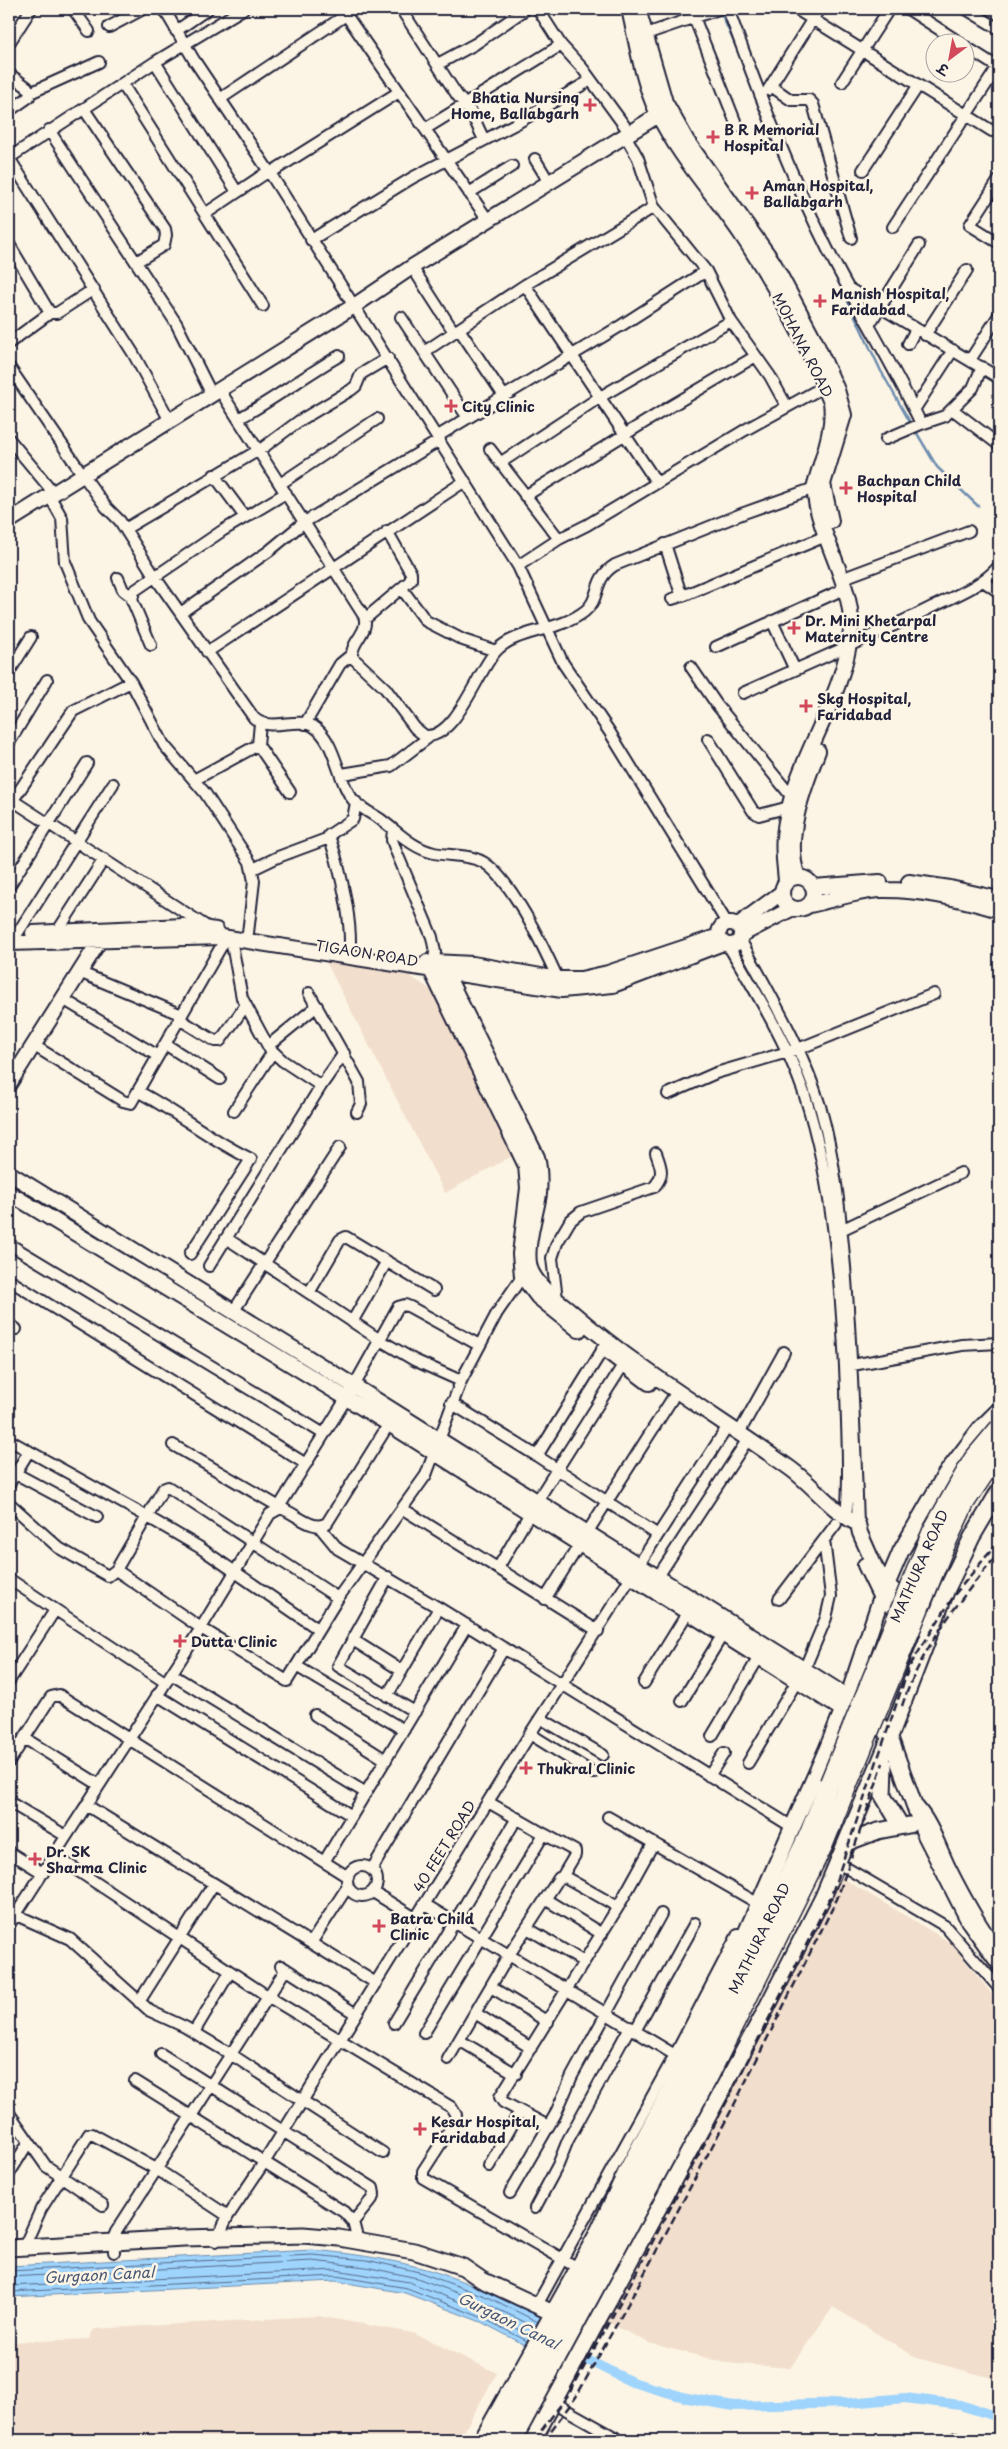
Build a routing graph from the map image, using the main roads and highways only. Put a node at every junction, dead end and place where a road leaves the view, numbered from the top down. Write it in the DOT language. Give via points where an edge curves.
graph roads {
  1 [pos="999,1410"];
  2 [pos="999,1428"];
  3 [pos="999,1452"];
  4 [pos="999,1491"];
  5 [pos="860,1660"];
  6 [pos="912,1681"];
  7 [pos="845,1704"];
  8 [pos="890,1745"];
  9 [pos="825,1755"];
  10 [pos="874,1777"];
  11 [pos="901,1826"];
  12 [pos="922,1827"];
  13 [pos="846,1843"];
  14 [pos="999,1963"];
  15 [pos="216,2241"];
  16 [pos="16,2247"];
  17 [pos="114,2247"];
  18 [pos="9,2258"];
  19 [pos="482,2280"];
  20 [pos="559,2321"];
  21 [pos="541,2361"];
  22 [pos="482,2440"];
  23 [pos="498,2440"];
  24 [pos="512,2440"];
  25 [pos="534,2440"];
  1 -- 5 [label="main road" via="945,1475 901,1551"];
  2 -- 20 [label="highway, MATHURA ROAD, bridge" via="973,1458 932,1531 808,1836 696,2068"];
  3 -- 20 [label="highway, MATHURA ROAD, bridge" via="965,1503 824,1844 709,2076"];
  4 -- 6 [label="main road" via="947,1589"];
  5 -- 6 [label="main road" via="898,1680"];
  5 -- 7 [label="main road"];
  6 -- 8 [label="main road"];
  7 -- 8 [label="main road" via="883,1728"];
  7 -- 9 [label="main road"];
  8 -- 10 [label="main road"];
  8 -- 11 [label="main road" via="882,1776 883,1796"];
  8 -- 12 [label="main road"];
  9 -- 10 [label="main road" via="853,1759"];
  9 -- 20 [label="main road" via="794,1828 578,2268"];
  10 -- 13 [label="main road"];
  11 -- 12 [label="main road"];
  11 -- 13 [label="main road"];
  12 -- 14 [label="main road" via="969,1921"];
  13 -- 25 [label="main road" via="761,2020"];
  15 -- 17 [label="main road"];
  15 -- 19 [label="main road" via="341,2246 412,2260"];
  15 -- 19 [label="main road" via="316,2236 358,2241 426,2254 463,2267"];
  16 -- 17 [label="main road"];
  17 -- 18 [label="main road"];
  19 -- 20 [label="main road" via="537,2305"];
  20 -- 21 [label="highway, MATHURA ROAD"];
  20 -- 21 [label="main road"];
  21 -- 22 [label="main road, MATHURA ROAD"];
  21 -- 23 [label="highway, MATHURA ROAD"];
  21 -- 24 [label="highway, MATHURA ROAD"];
}
